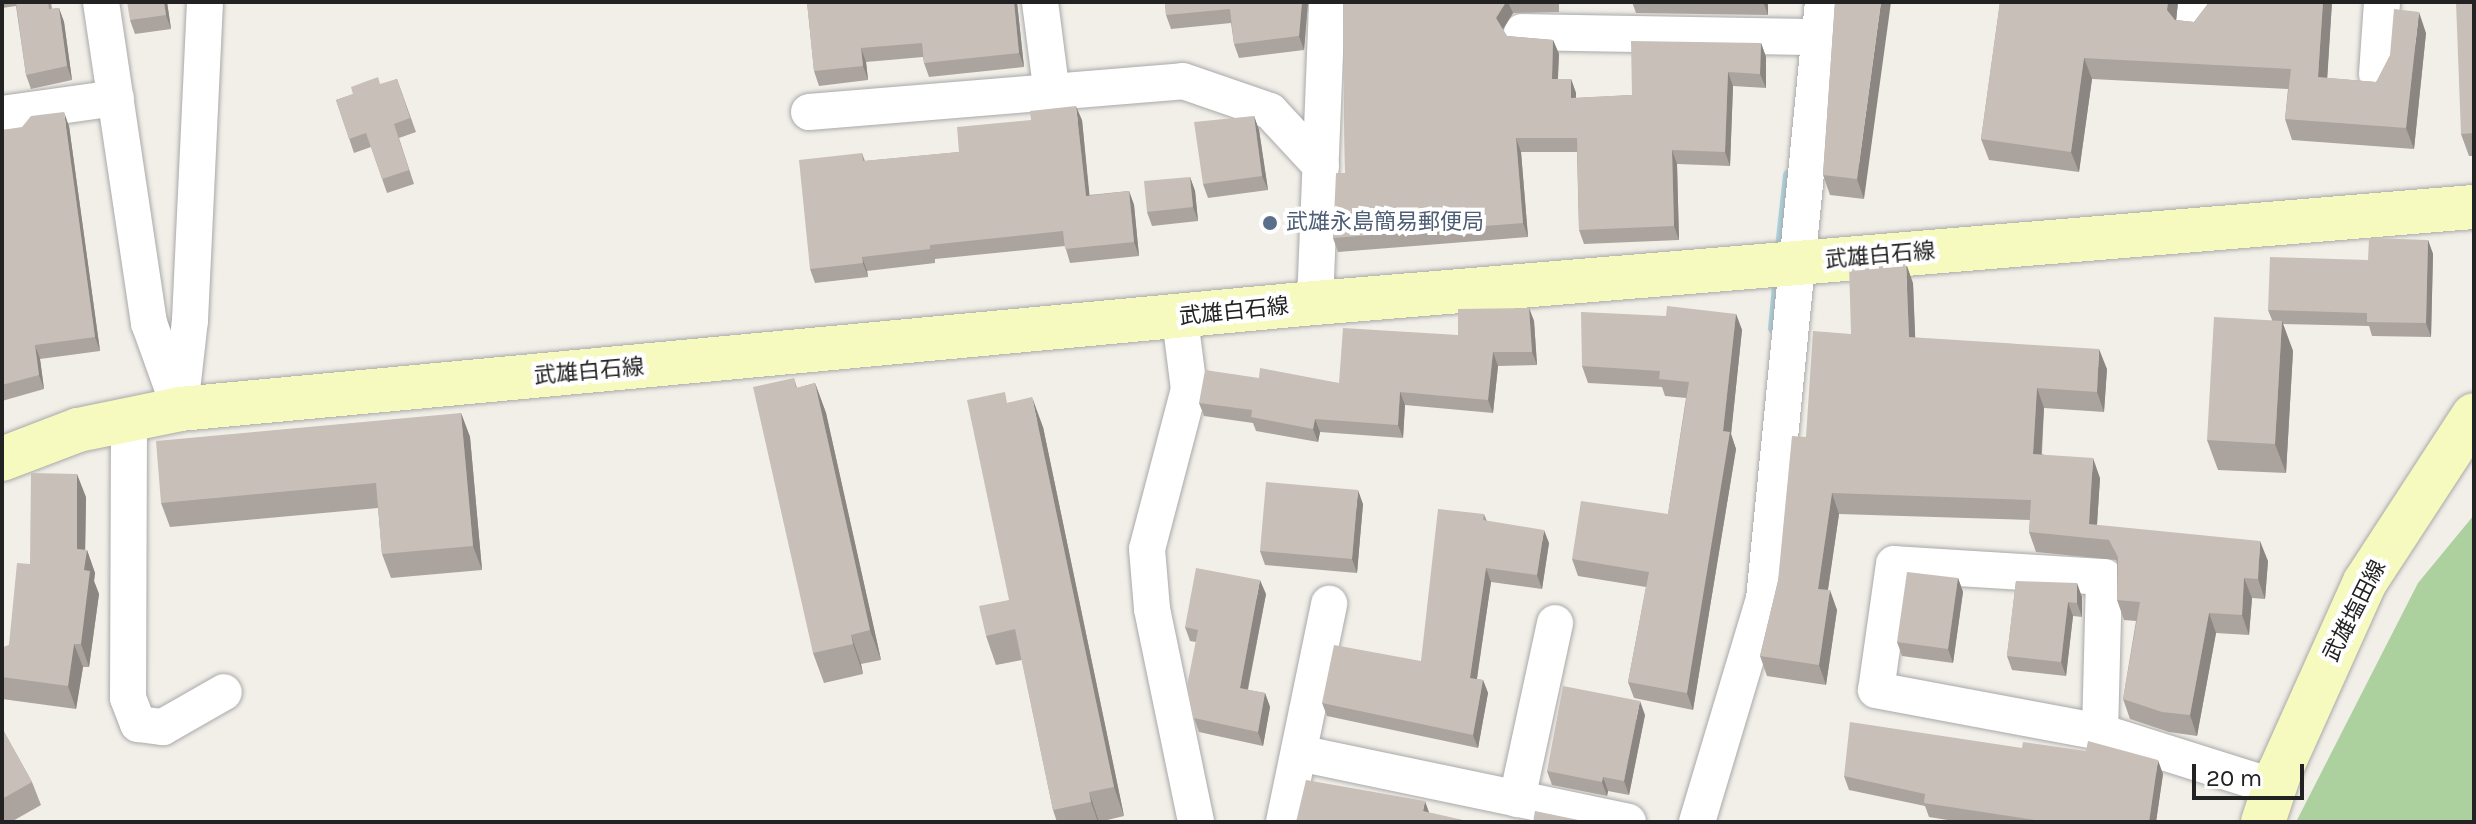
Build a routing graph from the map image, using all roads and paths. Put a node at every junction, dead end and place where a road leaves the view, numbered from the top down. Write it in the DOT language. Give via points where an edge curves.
graph roads {
  1 [pos="101,2"];
  2 [pos="205,2"];
  3 [pos="1040,2"];
  4 [pos="1327,2"];
  5 [pos="2382,2"];
  6 [pos="1821,19"];
  7 [pos="1522,32"];
  8 [pos="2377,74"];
  9 [pos="1052,94"];
  10 [pos="116,98"];
  11 [pos="809,112"];
  12 [pos="2,114"];
  13 [pos="1321,166"];
  14 [pos="2474,207"];
  15 [pos="1794,263"];
  16 [pos="1315,303"];
  17 [pos="1180,319"];
  18 [pos="180,409"];
  19 [pos="2474,415"];
  20 [pos="129,420"];
  21 [pos="2,459"];
  22 [pos="1329,604"];
  23 [pos="1555,623"];
  24 [pos="224,692"];
  25 [pos="2100,732"];
  26 [pos="1299,753"];
  27 [pos="1517,799"];
  28 [pos="2268,804"];
  29 [pos="1196,822"];
  30 [pos="1284,822"];
  31 [pos="1628,822"];
  32 [pos="1697,822"];
  1 -- 10 [label="street"];
  2 -- 18 [label="street" via="190,320"];
  3 -- 9 [label="street"];
  4 -- 13 [label="street"];
  5 -- 8 [label="street"];
  6 -- 7 [label="street"];
  6 -- 15 [label="street"];
  9 -- 11 [label="street"];
  9 -- 13 [label="street" via="1183,81 1270,111"];
  10 -- 12 [label="street"];
  10 -- 18 [label="street" via="149,323"];
  13 -- 16 [label="street"];
  14 -- 15 [label="main road, 武雄白石線"];
  15 -- 16 [label="main road, 武雄白石線"];
  15 -- 32 [label="street" via="1764,599"];
  16 -- 17 [label="main road, 武雄白石線"];
  17 -- 18 [label="main road, 武雄白石線"];
  17 -- 29 [label="street" via="1189,389 1147,549 1152,609"];
  18 -- 20 [label="main road, 武雄白石線"];
  19 -- 28 [label="main road, 武雄塩田線" via="2365,582"];
  20 -- 21 [label="main road, 武雄白石線" via="78,430"];
  20 -- 24 [label="street" via="128,698 138,724 163,727"];
  22 -- 26 [label="street"];
  23 -- 27 [label="street"];
  25 -- 25 [label="street" via="1876,690 1894,564 2104,577"];
  25 -- 28 [label="street"];
  26 -- 27 [label="street"];
  26 -- 30 [label="street"];
  27 -- 31 [label="street"];
}
